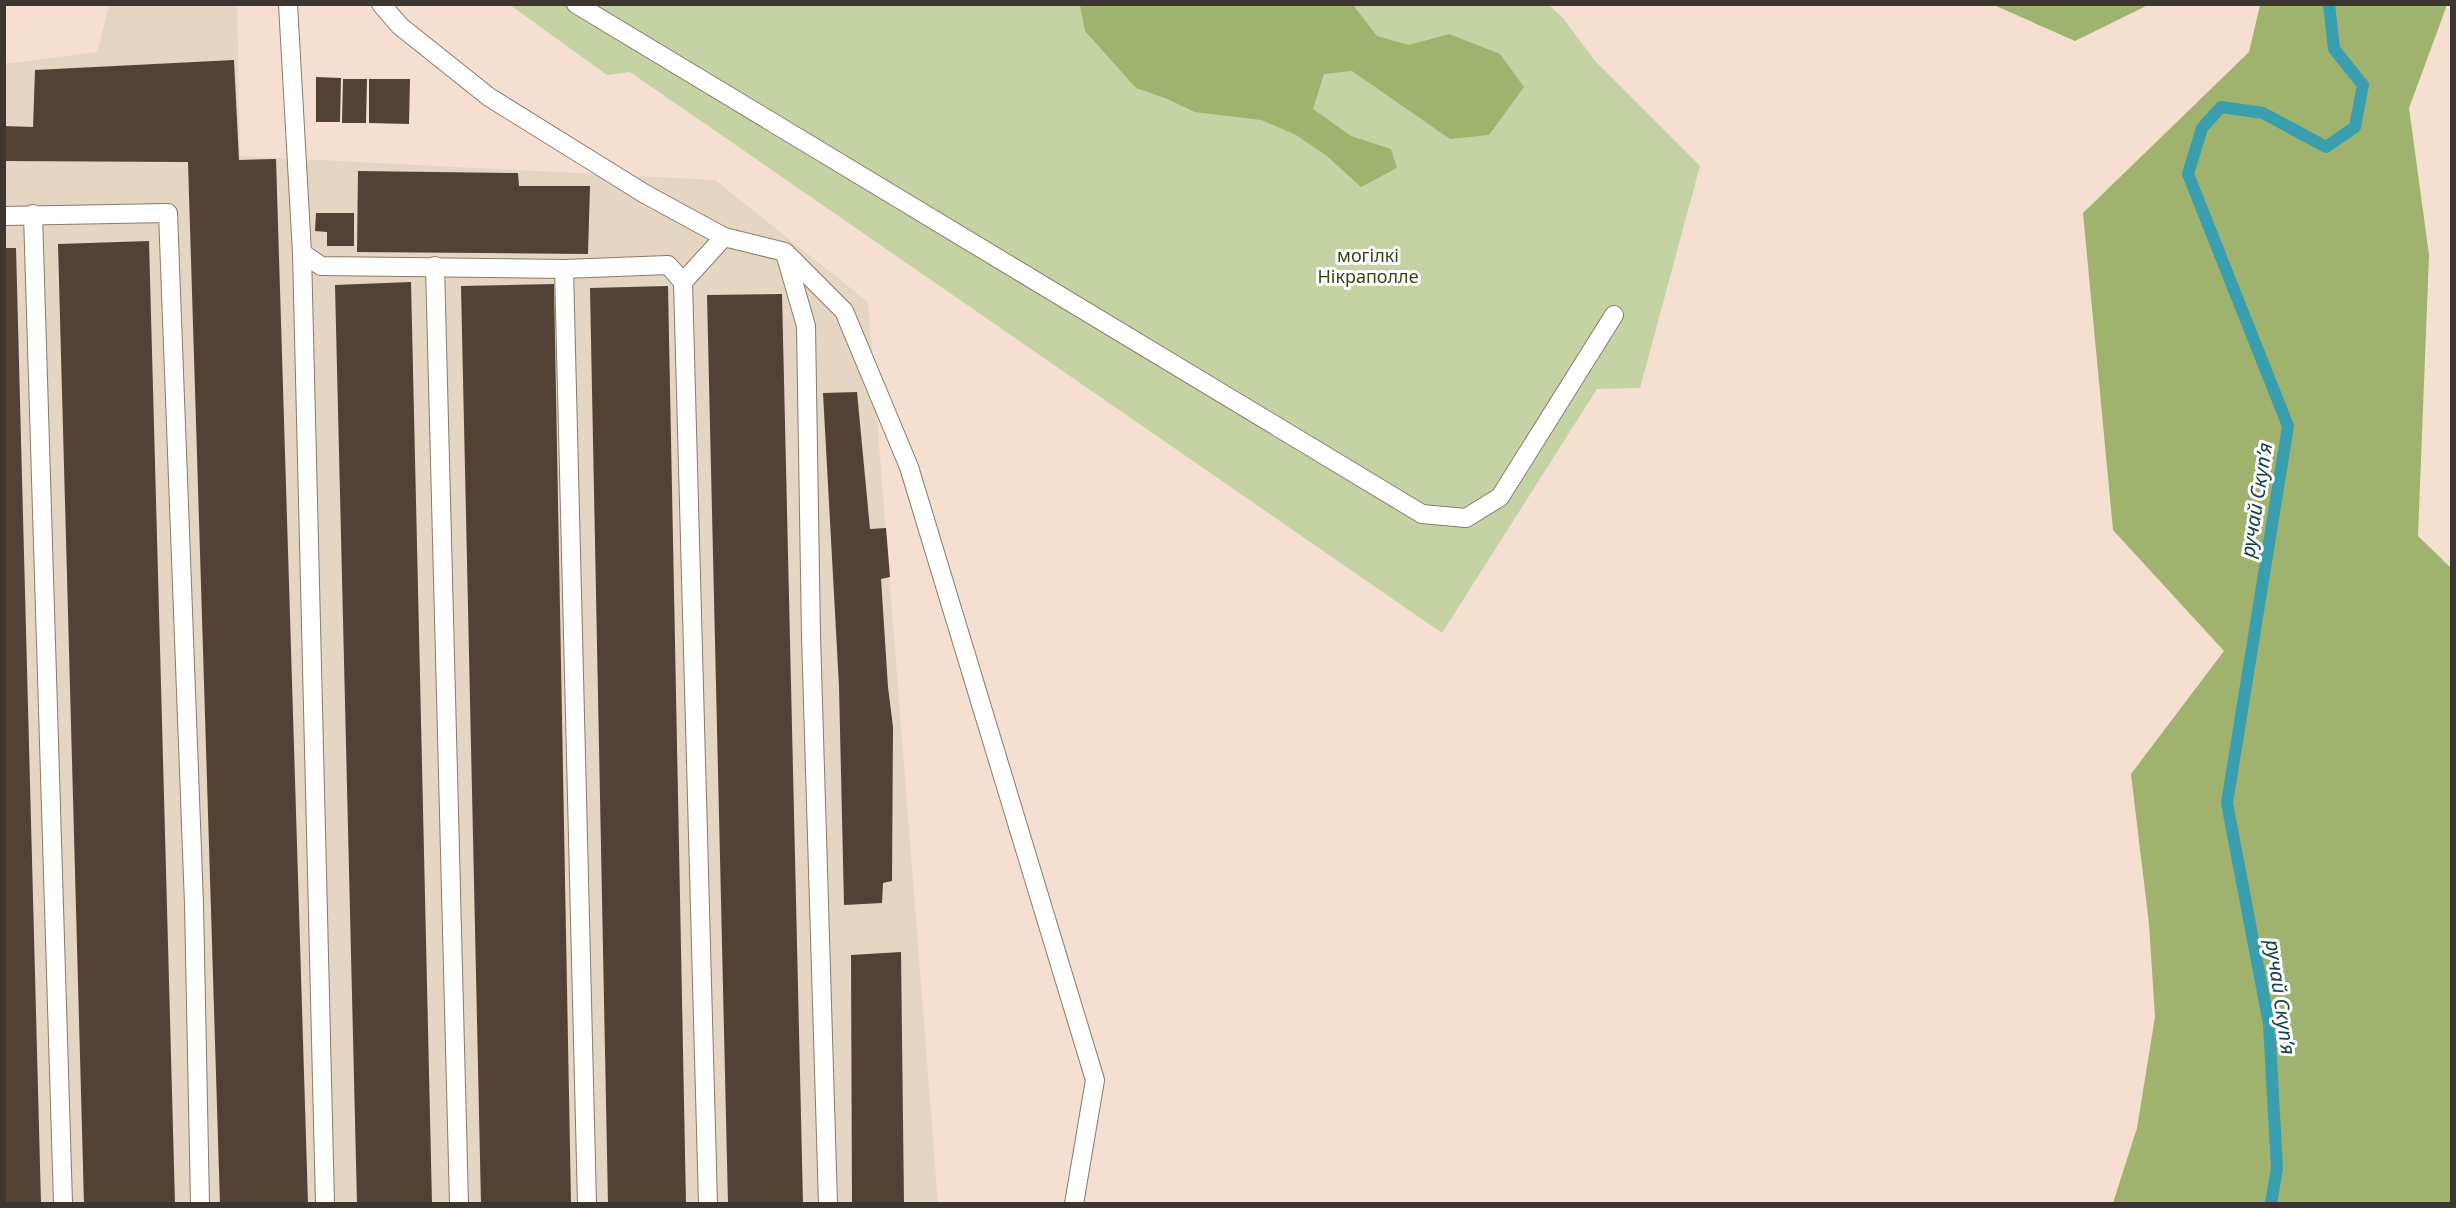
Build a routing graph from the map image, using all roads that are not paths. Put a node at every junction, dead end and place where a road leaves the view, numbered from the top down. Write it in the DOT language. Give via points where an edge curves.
graph roads {
  1 [pos="288,4"];
  2 [pos="381,4"];
  3 [pos="576,4"];
  4 [pos="33,214"];
  5 [pos="4,216"];
  6 [pos="724,237"];
  7 [pos="302,252"];
  8 [pos="785,252"];
  9 [pos="435,266"];
  10 [pos="564,269"];
  11 [pos="683,282"];
  12 [pos="1614,315"];
  13 [pos="63,1203"];
  14 [pos="200,1203"];
  15 [pos="325,1203"];
  16 [pos="459,1203"];
  17 [pos="587,1203"];
  18 [pos="708,1203"];
  19 [pos="828,1203"];
  20 [pos="1074,1203"];
  1 -- 7 [label="lane"];
  2 -- 6 [label="lane" via="400,26 489,97 645,194"];
  3 -- 12 [label="lane" via="1422,514 1466,518 1500,497"];
  4 -- 5 [label="lane"];
  4 -- 13 [label="lane"];
  4 -- 14 [label="lane" via="168,213 194,904"];
  6 -- 8 [label="lane"];
  6 -- 11 [label="lane"];
  7 -- 9 [label="lane" via="321,266"];
  7 -- 15 [label="lane"];
  8 -- 19 [label="lane" via="806,326"];
  8 -- 20 [label="lane" via="844,311 920,501 1095,1080"];
  9 -- 10 [label="lane"];
  9 -- 16 [label="lane"];
  10 -- 11 [label="lane" via="668,265"];
  10 -- 17 [label="lane"];
  11 -- 18 [label="lane"];
}
